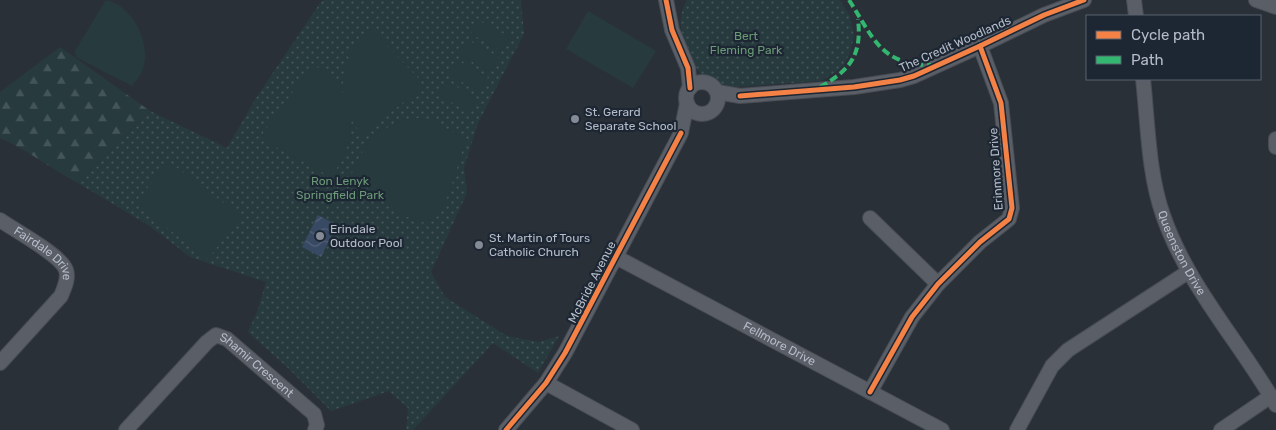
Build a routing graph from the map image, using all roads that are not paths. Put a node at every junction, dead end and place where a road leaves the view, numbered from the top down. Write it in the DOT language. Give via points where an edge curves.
graph roads {
  1 [pos="666,0"];
  2 [pos="1084,0"];
  3 [pos="1134,0"];
  4 [pos="1256,0"];
  5 [pos="1276,7"];
  6 [pos="1136,15"];
  7 [pos="980,46"];
  8 [pos="688,68"];
  9 [pos="1143,80"];
  10 [pos="704,83"];
  11 [pos="690,88"];
  12 [pos="716,92"];
  13 [pos="740,96"];
  14 [pos="686,103"];
  15 [pos="715,107"];
  16 [pos="702,114"];
  17 [pos="681,133"];
  18 [pos="1276,139"];
  19 [pos="1276,147"];
  20 [pos="870,218"];
  21 [pos="0,220"];
  22 [pos="616,257"];
  23 [pos="1188,272"];
  24 [pos="938,284"];
  25 [pos="0,363"];
  26 [pos="546,384"];
  27 [pos="870,392"];
  28 [pos="1274,400"];
  29 [pos="126,430"];
  30 [pos="315,430"];
  31 [pos="506,430"];
  32 [pos="632,430"];
  33 [pos="942,430"];
  34 [pos="1017,430"];
  35 [pos="1222,430"];
  1 -- 8 [label="street" via="672,30"];
  2 -- 7 [label="street, The Credit Woodlands"];
  3 -- 6 [label="street"];
  4 -- 5 [label="street"];
  7 -- 13 [label="street, The Credit Woodlands" via="914,76 885,84"];
  7 -- 24 [label="street, Erinmore Drive" via="1001,102 1012,208 1009,219 980,242"];
  8 -- 10 [label="street"];
  8 -- 11 [label="street"];
  9 -- 23 [label="street, Queenston Drive" via="1154,182 1170,234"];
  10 -- 11 [label="street"];
  10 -- 12 [label="street"];
  11 -- 14 [label="street"];
  12 -- 13 [label="street, The Credit Woodlands"];
  12 -- 15 [label="street"];
  13 -- 15 [label="street, The Credit Woodlands"];
  14 -- 16 [label="street" via="692,111"];
  14 -- 17 [label="street, McBride Avenue"];
  15 -- 16 [label="street"];
  16 -- 17 [label="street, McBride Avenue"];
  17 -- 22 [label="street, McBride Avenue"];
  18 -- 19 [label="street"];
  20 -- 24 [label="street"];
  21 -- 25 [label="street, Fairdale Drive" via="58,258 66,270 66,283 60,296"];
  22 -- 26 [label="street, McBride Avenue"];
  22 -- 27 [label="street, Fellmore Drive"];
  23 -- 28 [label="street, Queenston Drive"];
  23 -- 34 [label="street" via="1068,350 1052,366"];
  24 -- 27 [label="street, Erinmore Drive" via="912,317"];
  26 -- 31 [label="street, McBride Avenue"];
  26 -- 32 [label="street"];
  27 -- 33 [label="street, Fellmore Drive"];
  28 -- 35 [label="street"];
  29 -- 30 [label="street, Shamir Crescent" via="216,335 227,339 314,414 318,425"];
}
